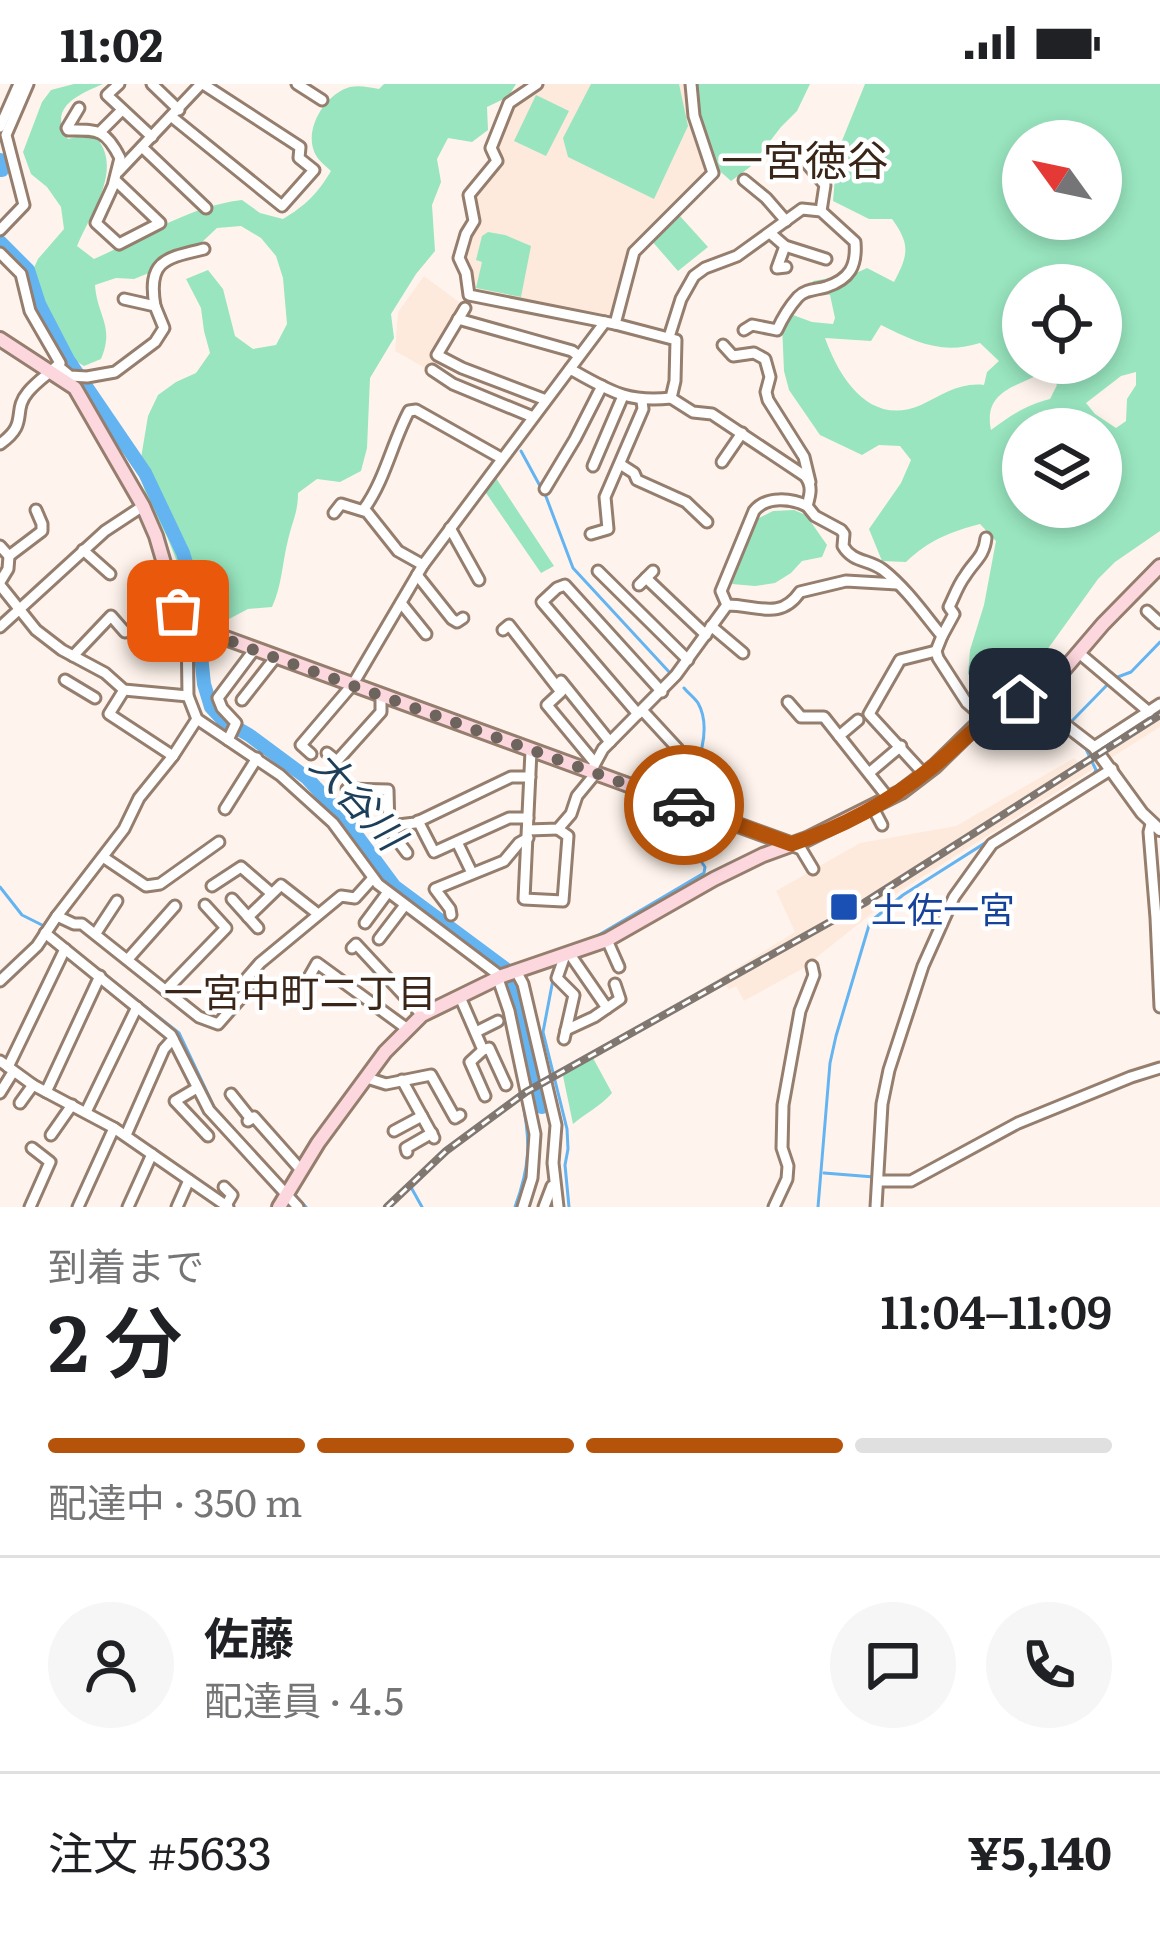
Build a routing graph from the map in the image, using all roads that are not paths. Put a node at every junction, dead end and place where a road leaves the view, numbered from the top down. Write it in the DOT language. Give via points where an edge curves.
graph roads {
  1 [pos="24,84"];
  2 [pos="119,84"];
  3 [pos="152,84"];
  4 [pos="202,84"];
  5 [pos="297,84"];
  6 [pos="537,84"];
  7 [pos="691,84"];
  8 [pos="322,100"];
  9 [pos="79,108"];
  10 [pos="122,110"];
  11 [pos="175,113"];
  12 [pos="288,118"];
  13 [pos="1,120"];
  14 [pos="100,132"];
  15 [pos="279,133"];
  16 [pos="152,137"];
  17 [pos="3,142"];
  18 [pos="142,148"];
  19 [pos="792,158"];
  20 [pos="116,176"];
  21 [pos="17,177"];
  22 [pos="0,179"];
  23 [pos="744,180"];
  24 [pos="0,206"];
  25 [pos="206,208"];
  26 [pos="821,211"];
  27 [pos="786,221"];
  28 [pos="5,224"];
  29 [pos="770,233"];
  30 [pos="784,246"];
  31 [pos="205,249"];
  32 [pos="0,253"];
  33 [pos="826,259"];
  34 [pos="786,268"];
  35 [pos="124,299"];
  36 [pos="155,306"];
  37 [pos="610,323"];
  38 [pos="744,330"];
  39 [pos="669,337"];
  40 [pos="0,339"];
  41 [pos="723,345"];
  42 [pos="575,354"];
  43 [pos="55,368"];
  44 [pos="570,369"];
  45 [pos="432,370"];
  46 [pos="602,386"];
  47 [pos="623,396"];
  48 [pos="671,398"];
  49 [pos="546,400"];
  50 [pos="641,401"];
  51 [pos="532,417"];
  52 [pos="742,434"];
  53 [pos="0,444"];
  54 [pos="501,458"];
  55 [pos="722,462"];
  56 [pos="620,464"];
  57 [pos="593,466"];
  58 [pos="810,482"];
  59 [pos="544,489"];
  60 [pos="143,506"];
  61 [pos="807,506"];
  62 [pos="364,509"];
  63 [pos="36,510"];
  64 [pos="334,513"];
  65 [pos="706,522"];
  66 [pos="450,528"];
  67 [pos="591,534"];
  68 [pos="986,538"];
  69 [pos="0,546"];
  70 [pos="83,550"];
  71 [pos="9,556"];
  72 [pos="1160,566"];
  73 [pos="420,570"];
  74 [pos="598,571"];
  75 [pos="110,574"];
  76 [pos="646,578"];
  77 [pos="479,580"];
  78 [pos="0,584"];
  79 [pos="897,584"];
  80 [pos="400,603"];
  81 [pos="727,604"];
  82 [pos="20,611"];
  83 [pos="1147,611"];
  84 [pos="464,618"];
  85 [pos="510,619"];
  86 [pos="1160,623"];
  87 [pos="187,624"];
  88 [pos="0,627"];
  89 [pos="503,630"];
  90 [pos="709,631"];
  91 [pos="125,632"];
  92 [pos="426,634"];
  93 [pos="942,636"];
  94 [pos="254,650"];
  95 [pos="936,651"];
  96 [pos="743,653"];
  97 [pos="1079,653"];
  98 [pos="275,658"];
  99 [pos="78,659"];
  100 [pos="688,660"];
  101 [pos="352,684"];
  102 [pos="124,690"];
  103 [pos="662,692"];
  104 [pos="381,695"];
  105 [pos="188,696"];
  106 [pos="1029,697"];
  107 [pos="95,698"];
  108 [pos="242,700"];
  109 [pos="788,702"];
  110 [pos="1160,704"];
  111 [pos="1000,709"];
  112 [pos="640,712"];
  113 [pos="1149,712"];
  114 [pos="196,718"];
  115 [pos="984,718"];
  116 [pos="858,720"];
  117 [pos="1018,733"];
  118 [pos="839,736"];
  119 [pos="228,740"];
  120 [pos="610,742"];
  121 [pos="901,746"];
  122 [pos="678,748"];
  123 [pos="1094,748"];
  124 [pos="531,751"];
  125 [pos="327,753"];
  126 [pos="311,754"];
  127 [pos="173,756"];
  128 [pos="257,758"];
  129 [pos="594,769"];
  130 [pos="1112,769"];
  131 [pos="869,773"];
  132 [pos="924,774"];
  133 [pos="530,777"];
  134 [pos="347,789"];
  135 [pos="890,799"];
  136 [pos="873,808"];
  137 [pos="225,809"];
  138 [pos="418,821"];
  139 [pos="882,825"];
  140 [pos="390,826"];
  141 [pos="1155,827"];
  142 [pos="528,829"];
  143 [pos="558,830"];
  144 [pos="219,842"];
  145 [pos="457,842"];
  146 [pos="791,844"];
  147 [pos="407,854"];
  148 [pos="104,857"];
  149 [pos="813,869"];
  150 [pos="472,873"];
  151 [pos="373,878"];
  152 [pos="212,886"];
  153 [pos="388,892"];
  154 [pos="272,893"];
  155 [pos="232,899"];
  156 [pos="117,901"];
  157 [pos="205,904"];
  158 [pos="405,905"];
  159 [pos="176,906"];
  160 [pos="319,914"];
  161 [pos="451,915"];
  162 [pos="57,916"];
  163 [pos="248,916"];
  164 [pos="365,923"];
  165 [pos="258,928"];
  166 [pos="47,931"];
  167 [pos="96,932"];
  168 [pos="379,939"];
  169 [pos="607,940"];
  170 [pos="352,948"];
  171 [pos="65,949"];
  172 [pos="567,954"];
  173 [pos="128,959"];
  174 [pos="812,966"];
  175 [pos="619,967"];
  176 [pos="506,975"];
  177 [pos="100,976"];
  178 [pos="308,979"];
  179 [pos="0,981"];
  180 [pos="615,984"];
  181 [pos="166,990"];
  182 [pos="460,997"];
  183 [pos="137,1006"];
  184 [pos="1160,1007"];
  185 [pos="607,1008"];
  186 [pos="422,1015"];
  187 [pos="498,1021"];
  188 [pos="406,1028"];
  189 [pos="476,1032"];
  190 [pos="172,1039"];
  191 [pos="483,1050"];
  192 [pos="7,1067"];
  193 [pos="1160,1068"];
  194 [pos="367,1078"];
  195 [pos="402,1080"];
  196 [pos="33,1085"];
  197 [pos="506,1085"];
  198 [pos="197,1088"];
  199 [pos="46,1092"];
  200 [pos="0,1093"];
  201 [pos="231,1094"];
  202 [pos="485,1096"];
  203 [pos="20,1102"];
  204 [pos="72,1105"];
  205 [pos="86,1112"];
  206 [pos="460,1115"];
  207 [pos="422,1117"];
  208 [pos="114,1128"];
  209 [pos="394,1131"];
  210 [pos="51,1135"];
  211 [pos="126,1136"];
  212 [pos="208,1136"];
  213 [pos="32,1148"];
  214 [pos="407,1152"];
  215 [pos="152,1154"];
  216 [pos="301,1170"];
  217 [pos="879,1177"];
  218 [pos="189,1180"];
  219 [pos="224,1187"];
  220 [pos="286,1195"];
  221 [pos="551,1202"];
  222 [pos="227,1206"];
  223 [pos="30,1207"];
  224 [pos="78,1207"];
  225 [pos="128,1207"];
  226 [pos="177,1207"];
  227 [pos="298,1207"];
  228 [pos="523,1207"];
  229 [pos="774,1207"];
  230 [pos="876,1207"];
  1 -- 13 [label="street"];
  1 -- 17 [label="street"];
  2 -- 10 [label="street" via="107,95"];
  3 -- 11 [label="street"];
  4 -- 11 [label="street"];
  4 -- 15 [label="street"];
  5 -- 8 [label="street"];
  6 -- 37 [label="street" via="509,104 491,148 497,161 469,195 474,221 459,258 469,295"];
  7 -- 37 [label="street" via="712,176 634,252"];
  9 -- 14 [label="street" via="68,130"];
  10 -- 14 [label="street"];
  10 -- 16 [label="street"];
  11 -- 15 [label="street" via="282,206 314,170"];
  11 -- 16 [label="street"];
  12 -- 15 [label="street"];
  14 -- 20 [label="street" via="120,158"];
  16 -- 18 [label="street"];
  17 -- 21 [label="street"];
  18 -- 20 [label="street"];
  18 -- 25 [label="street"];
  19 -- 26 [label="street" via="804,160 825,185"];
  20 -- 20 [label="street" via="96,224 119,244 160,223"];
  21 -- 22 [label="street"];
  21 -- 28 [label="street" via="24,205"];
  23 -- 27 [label="street"];
  24 -- 28 [label="street"];
  26 -- 27 [label="street" via="802,209"];
  26 -- 38 [label="street" via="855,242 856,261 837,281 798,297 777,330"];
  27 -- 29 [label="street"];
  29 -- 30 [label="street"];
  29 -- 39 [label="street" via="694,276"];
  30 -- 33 [label="street"];
  30 -- 34 [label="street" via="777,268"];
  31 -- 36 [label="street" via="163,263 151,285"];
  32 -- 43 [label="street" via="21,274 30,311 60,364"];
  35 -- 36 [label="street"];
  36 -- 43 [label="street" via="164,328 115,372 70,376"];
  37 -- 39 [label="street"];
  37 -- 42 [label="street"];
  39 -- 48 [label="street" via="677,342"];
  40 -- 43 [label="main road"];
  41 -- 58 [label="street" via="733,356 765,359 768,400 804,457"];
  42 -- 44 [label="street"];
  42 -- 49 [label="street" via="461,314 437,355"];
  43 -- 53 [label="street" via="25,395 20,424"];
  43 -- 60 [label="main road" via="75,388"];
  44 -- 46 [label="street"];
  44 -- 49 [label="street"];
  45 -- 51 [label="street"];
  46 -- 47 [label="street"];
  46 -- 59 [label="street"];
  47 -- 50 [label="street"];
  47 -- 57 [label="street"];
  48 -- 50 [label="street"];
  48 -- 52 [label="street"];
  49 -- 51 [label="street"];
  50 -- 56 [label="street"];
  51 -- 54 [label="street"];
  52 -- 55 [label="street"];
  52 -- 58 [label="street"];
  54 -- 62 [label="street" via="409,411"];
  54 -- 66 [label="street"];
  56 -- 65 [label="street"];
  56 -- 67 [label="street" via="604,496 608,530"];
  58 -- 61 [label="street"];
  60 -- 70 [label="street"];
  60 -- 87 [label="main road"];
  61 -- 79 [label="street" via="843,532 849,556 879,566"];
  61 -- 81 [label="street" via="771,500 754,511 721,591"];
  62 -- 64 [label="street" via="341,504"];
  62 -- 73 [label="street"];
  63 -- 71 [label="street" via="42,531"];
  66 -- 73 [label="street"];
  66 -- 77 [label="street"];
  68 -- 93 [label="street"];
  69 -- 71 [label="street"];
  70 -- 75 [label="street"];
  70 -- 82 [label="street"];
  71 -- 78 [label="street"];
  72 -- 97 [label="main road"];
  73 -- 80 [label="street"];
  73 -- 84 [label="street" via="452,619"];
  74 -- 100 [label="street"];
  76 -- 90 [label="street"];
  78 -- 82 [label="street"];
  79 -- 81 [label="street" via="846,580 800,592 781,609"];
  79 -- 93 [label="street"];
  80 -- 92 [label="street"];
  80 -- 101 [label="street"];
  81 -- 90 [label="street"];
  82 -- 88 [label="street"];
  82 -- 99 [label="street"];
  83 -- 86 [label="street"];
  85 -- 120 [label="street"];
  87 -- 94 [label="main road"];
  87 -- 105 [label="street"];
  89 -- 129 [label="street" via="508,625 561,692 547,705"];
  90 -- 96 [label="street"];
  90 -- 100 [label="street"];
  91 -- 99 [label="street" via="111,616"];
  93 -- 95 [label="street"];
  94 -- 98 [label="main road"];
  94 -- 119 [label="street" via="218,698 236,723"];
  95 -- 115 [label="street"];
  95 -- 121 [label="street" via="900,660 869,714"];
  97 -- 106 [label="main road"];
  97 -- 113 [label="street"];
  98 -- 101 [label="main road"];
  98 -- 108 [label="street"];
  99 -- 102 [label="street"];
  99 -- 107 [label="street" via="68,681"];
  100 -- 103 [label="street"];
  101 -- 104 [label="main road"];
  101 -- 126 [label="street" via="302,745"];
  102 -- 105 [label="street"];
  102 -- 127 [label="street" via="110,714"];
  103 -- 112 [label="street"];
  103 -- 112 [label="street" via="565,585 542,602"];
  104 -- 124 [label="main road"];
  104 -- 125 [label="street" via="381,712 337,761"];
  105 -- 114 [label="street"];
  106 -- 111 [label="main road"];
  106 -- 123 [label="street"];
  109 -- 118 [label="street" via="802,717 824,717"];
  110 -- 113 [label="street"];
  111 -- 115 [label="main road"];
  111 -- 117 [label="street"];
  112 -- 120 [label="street"];
  112 -- 122 [label="street"];
  113 -- 123 [label="street"];
  114 -- 119 [label="street"];
  114 -- 127 [label="street"];
  115 -- 132 [label="main road"];
  116 -- 118 [label="street"];
  118 -- 131 [label="street"];
  119 -- 128 [label="street"];
  120 -- 129 [label="street"];
  121 -- 131 [label="street"];
  121 -- 132 [label="street"];
  123 -- 130 [label="street"];
  124 -- 129 [label="main road"];
  124 -- 133 [label="street"];
  127 -- 148 [label="street"];
  128 -- 137 [label="street"];
  128 -- 151 [label="street" via="333,824"];
  129 -- 143 [label="street"];
  129 -- 146 [label="main road"];
  130 -- 141 [label="street"];
  130 -- 217 [label="street" via="992,844 964,881 923,966 889,1070"];
  131 -- 135 [label="street"];
  132 -- 135 [label="main road"];
  133 -- 138 [label="street" via="511,777"];
  133 -- 142 [label="street"];
  134 -- 140 [label="street" via="388,790"];
  135 -- 136 [label="main road"];
  136 -- 139 [label="street"];
  136 -- 146 [label="main road"];
  138 -- 140 [label="street"];
  138 -- 145 [label="street" via="434,853"];
  140 -- 147 [label="street"];
  141 -- 184 [label="street" via="1149,832"];
  142 -- 143 [label="street"];
  142 -- 143 [label="street" via="524,899 563,901 568,836"];
  142 -- 145 [label="street" via="509,818"];
  142 -- 150 [label="street" via="504,861"];
  144 -- 148 [label="street" via="146,886"];
  145 -- 150 [label="street"];
  146 -- 149 [label="street"];
  146 -- 169 [label="main road"];
  148 -- 162 [label="street"];
  150 -- 161 [label="street" via="435,889"];
  151 -- 153 [label="street"];
  151 -- 160 [label="street" via="355,898 340,896"];
  152 -- 154 [label="street" via="242,867"];
  153 -- 158 [label="street"];
  153 -- 164 [label="street"];
  154 -- 160 [label="street" via="280,885"];
  154 -- 163 [label="street"];
  155 -- 163 [label="street"];
  156 -- 167 [label="street"];
  157 -- 181 [label="street" via="226,928"];
  158 -- 168 [label="street"];
  158 -- 176 [label="street"];
  159 -- 173 [label="street"];
  160 -- 181 [label="street" via="260,963 218,1024"];
  162 -- 166 [label="street"];
  162 -- 167 [label="street"];
  163 -- 165 [label="street"];
  166 -- 171 [label="street"];
  166 -- 179 [label="street"];
  167 -- 173 [label="street"];
  169 -- 172 [label="main road"];
  169 -- 175 [label="street"];
  170 -- 186 [label="street"];
  171 -- 177 [label="street"];
  171 -- 192 [label="street"];
  172 -- 176 [label="main road"];
  172 -- 185 [label="street"];
  172 -- 185 [label="street" via="557,978 574,995 565,1034"];
  173 -- 181 [label="street"];
  174 -- 229 [label="street" via="783,1105 787,1179"];
  176 -- 182 [label="main road"];
  176 -- 221 [label="street" via="523,984 554,1107"];
  176 -- 228 [label="street" via="535,1134"];
  177 -- 183 [label="street"];
  177 -- 199 [label="street"];
  178 -- 188 [label="street" via="317,963"];
  180 -- 185 [label="street" via="620,999"];
  182 -- 186 [label="main road"];
  182 -- 189 [label="street"];
  183 -- 190 [label="street"];
  183 -- 205 [label="street"];
  186 -- 188 [label="main road"];
  187 -- 189 [label="street"];
  188 -- 194 [label="main road"];
  189 -- 191 [label="street"];
  190 -- 198 [label="street"];
  190 -- 211 [label="street"];
  191 -- 197 [label="street" via="489,1048"];
  191 -- 202 [label="street" via="470,1062"];
  192 -- 196 [label="street"];
  192 -- 200 [label="street"];
  193 -- 217 [label="street" via="1018,1123 911,1181"];
  194 -- 195 [label="street"];
  194 -- 216 [label="main road"];
  195 -- 206 [label="street" via="431,1075"];
  195 -- 207 [label="street"];
  196 -- 199 [label="street"];
  196 -- 203 [label="street"];
  198 -- 212 [label="street" via="175,1101"];
  198 -- 220 [label="street"];
  199 -- 204 [label="street"];
  201 -- 216 [label="street"];
  204 -- 205 [label="street"];
  204 -- 210 [label="street"];
  205 -- 208 [label="street"];
  207 -- 209 [label="street"];
  207 -- 214 [label="street" via="433,1136"];
  208 -- 211 [label="street"];
  208 -- 224 [label="street"];
  211 -- 215 [label="street"];
  213 -- 223 [label="street" via="50,1162"];
  215 -- 218 [label="street"];
  215 -- 225 [label="street"];
  216 -- 220 [label="main road"];
  217 -- 230 [label="street"];
  218 -- 222 [label="street"];
  218 -- 226 [label="street"];
  219 -- 222 [label="street" via="232,1192"];
  220 -- 227 [label="street"];
}
